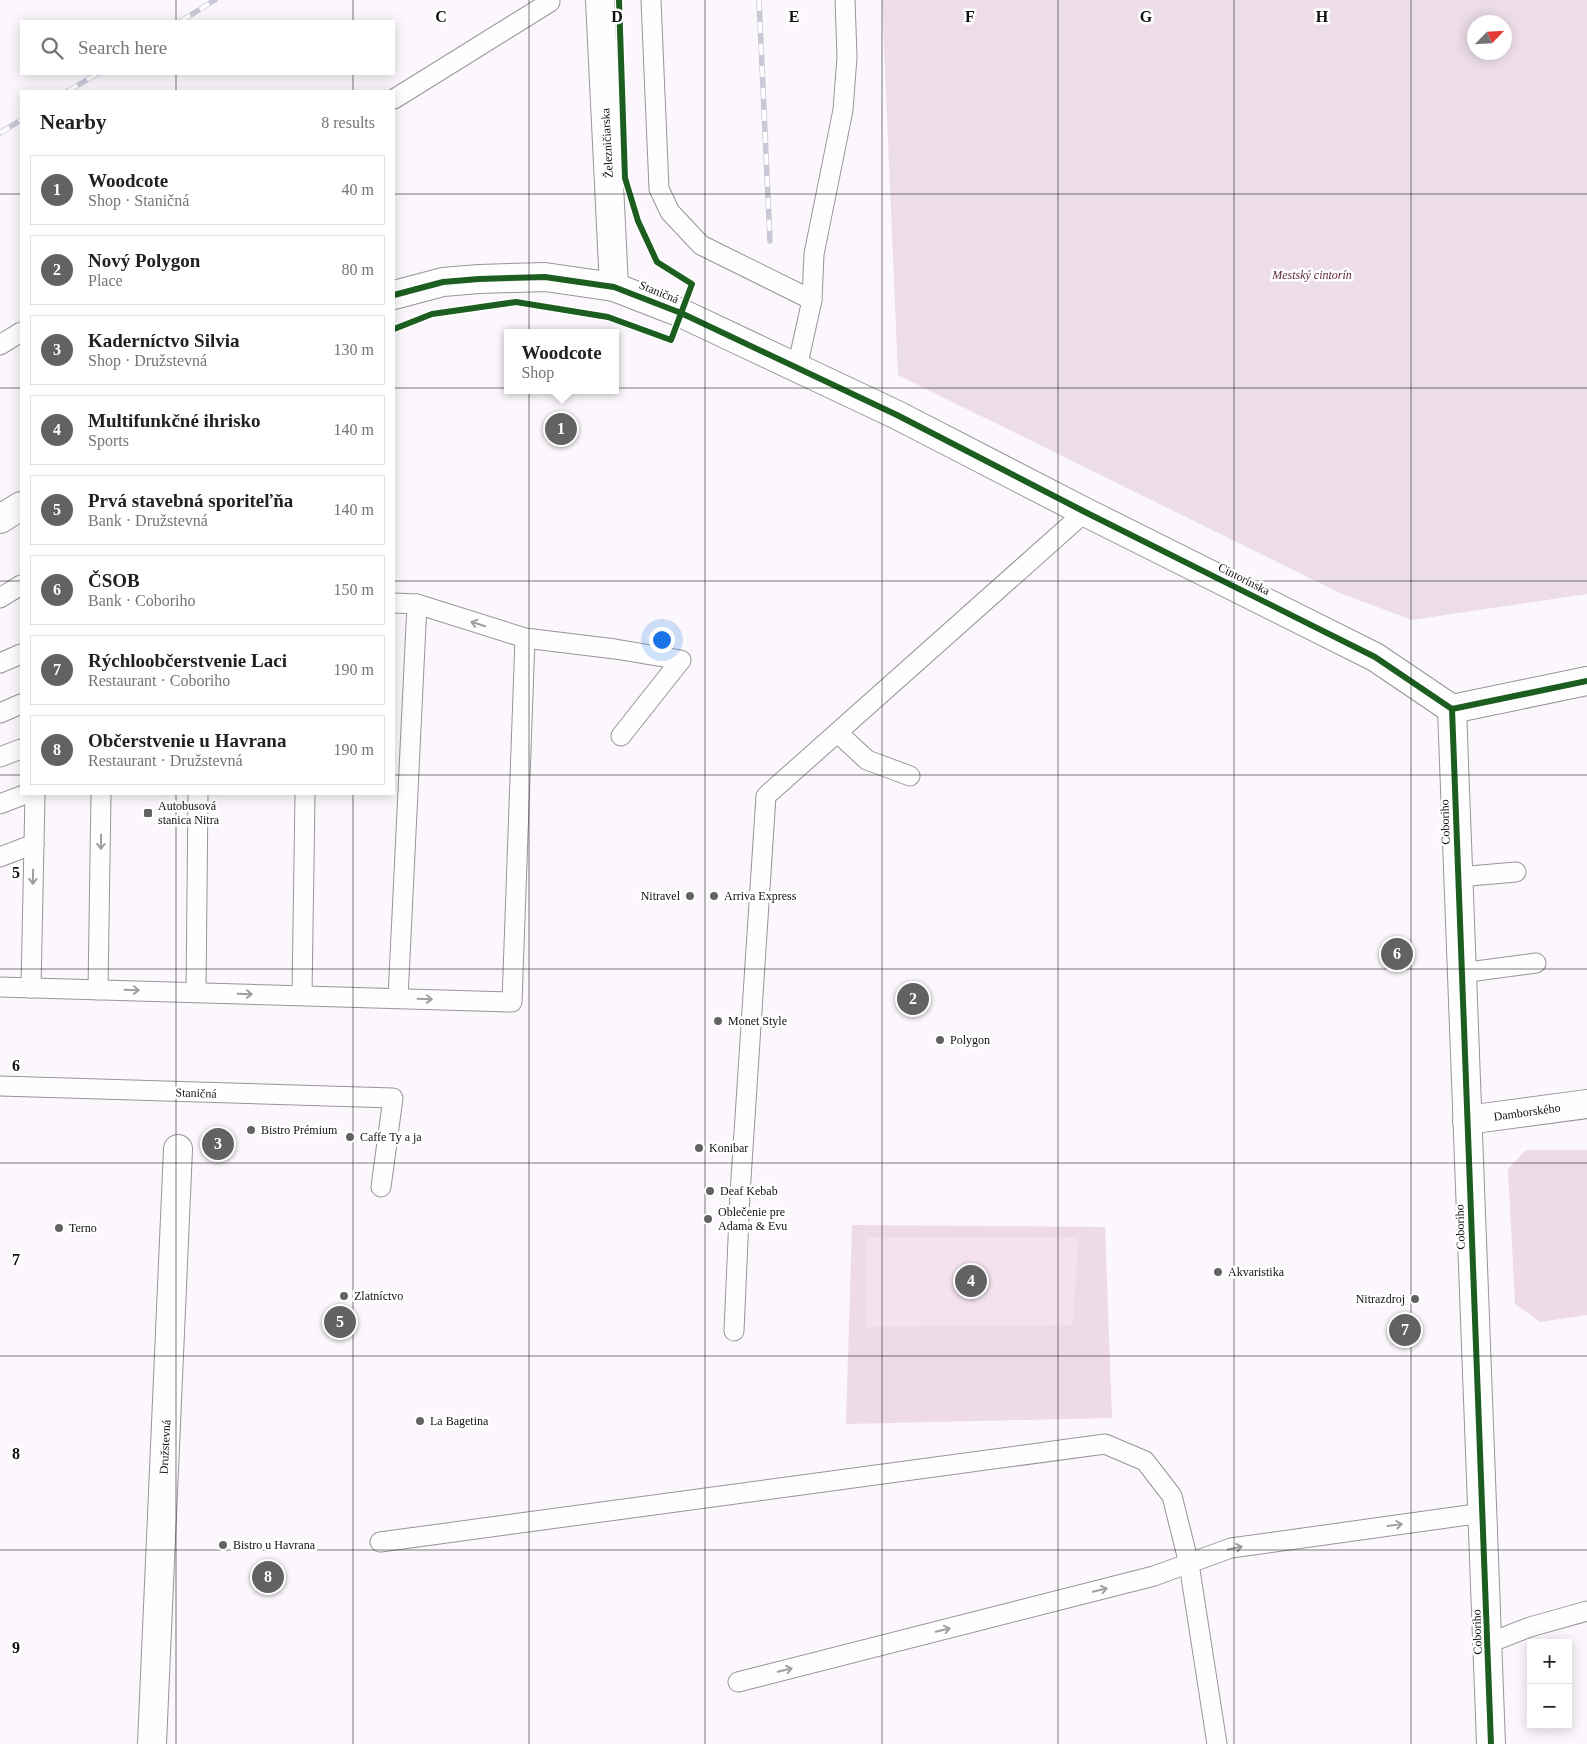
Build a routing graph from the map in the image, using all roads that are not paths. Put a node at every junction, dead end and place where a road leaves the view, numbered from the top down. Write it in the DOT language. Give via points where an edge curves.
graph roads {
  1 [pos="600,0"];
  2 [pos="651,0"];
  3 [pos="844,0"];
  4 [pos="550,2"];
  5 [pos="395,98"];
  6 [pos="614,286"];
  7 [pos="395,296"];
  8 [pos="812,300"];
  9 [pos="20,333"];
  10 [pos="0,345"];
  11 [pos="797,368"];
  12 [pos="897,415"];
  13 [pos="20,508"];
  14 [pos="1085,512"];
  15 [pos="0,520"];
  16 [pos="20,586"];
  17 [pos="0,598"];
  18 [pos="395,603"];
  19 [pos="417,604"];
  20 [pos="524,638"];
  21 [pos="20,654"];
  22 [pos="0,663"];
  23 [pos="1587,681"];
  24 [pos="20,704"];
  25 [pos="1452,709"];
  26 [pos="0,713"];
  27 [pos="838,734"];
  28 [pos="621,736"];
  29 [pos="20,749"];
  30 [pos="0,757"];
  31 [pos="910,776"];
  32 [pos="23,795"];
  33 [pos="35,795"];
  34 [pos="101,795"];
  35 [pos="198,795"];
  36 [pos="305,795"];
  37 [pos="0,804"];
  38 [pos="34,844"];
  39 [pos="0,857"];
  40 [pos="1516,872"];
  41 [pos="1458,876"];
  42 [pos="1536,963"];
  43 [pos="1461,973"];
  44 [pos="0,987"];
  45 [pos="31,988"];
  46 [pos="98,990"];
  47 [pos="196,992"];
  48 [pos="302,995"];
  49 [pos="398,998"];
  50 [pos="0,1086"];
  51 [pos="1587,1104"];
  52 [pos="1466,1120"];
  53 [pos="178,1150"];
  54 [pos="381,1187"];
  55 [pos="734,1331"];
  56 [pos="1483,1513"];
  57 [pos="380,1542"];
  58 [pos="1189,1564"];
  59 [pos="1584,1610"];
  60 [pos="1489,1643"];
  61 [pos="738,1682"];
  62 [pos="152,1744"];
  63 [pos="1217,1744"];
  64 [pos="1491,1744"];
  1 -- 6 [label="street, Železničiarska"];
  2 -- 8 [label="lane" via="659,189 670,212 701,245"];
  3 -- 8 [label="lane" via="847,57 843,110 814,254"];
  4 -- 5 [label="lane"];
  6 -- 7 [label="street, Staničná" via="546,277 479,279 443,282"];
  6 -- 11 [label="street, Staničná" via="681,313"];
  8 -- 11 [label="lane"];
  9 -- 10 [label="lane"];
  11 -- 12 [label="street, Staničná"];
  12 -- 14 [label="street, Cintorínska"];
  13 -- 15 [label="street"];
  14 -- 25 [label="street, Cintorínska" via="1375,657"];
  14 -- 27 [label="lane"];
  16 -- 17 [label="lane"];
  18 -- 19 [label="lane"];
  20 -- 19 [label="lane, one-way"];
  19 -- 49 [label="lane"];
  20 -- 28 [label="lane" via="681,660"];
  49 -- 20 [label="lane, one-way" via="512,1002"];
  21 -- 22 [label="lane"];
  23 -- 25 [label="street"];
  24 -- 26 [label="lane"];
  25 -- 41 [label="street, Coboriho"];
  27 -- 31 [label="lane" via="867,760"];
  27 -- 55 [label="lane" via="766,796"];
  29 -- 30 [label="lane"];
  32 -- 37 [label="lane"];
  33 -- 38 [label="lane"];
  34 -- 46 [label="lane, one-way"];
  35 -- 47 [label="lane"];
  36 -- 48 [label="lane"];
  38 -- 39 [label="lane"];
  38 -- 45 [label="lane, one-way"];
  40 -- 41 [label="lane"];
  41 -- 43 [label="street, Coboriho"];
  42 -- 43 [label="lane"];
  43 -- 52 [label="street, Coboriho"];
  44 -- 45 [label="lane"];
  45 -- 46 [label="lane"];
  46 -- 47 [label="lane, one-way"];
  47 -- 48 [label="lane, one-way"];
  48 -- 49 [label="lane"];
  50 -- 54 [label="lane, Staničná" via="393,1098"];
  51 -- 52 [label="street, Damborského"];
  52 -- 56 [label="street, Coboriho"];
  53 -- 62 [label="street, Družstevná"];
  58 -- 56 [label="lane, one-way" via="1231,1548"];
  56 -- 60 [label="street, Coboriho"];
  57 -- 58 [label="lane" via="1105,1444 1145,1461 1172,1496"];
  61 -- 58 [label="lane, one-way" via="1154,1576"];
  58 -- 63 [label="lane"];
  59 -- 60 [label="lane"];
  60 -- 64 [label="street, Coboriho"];
}
